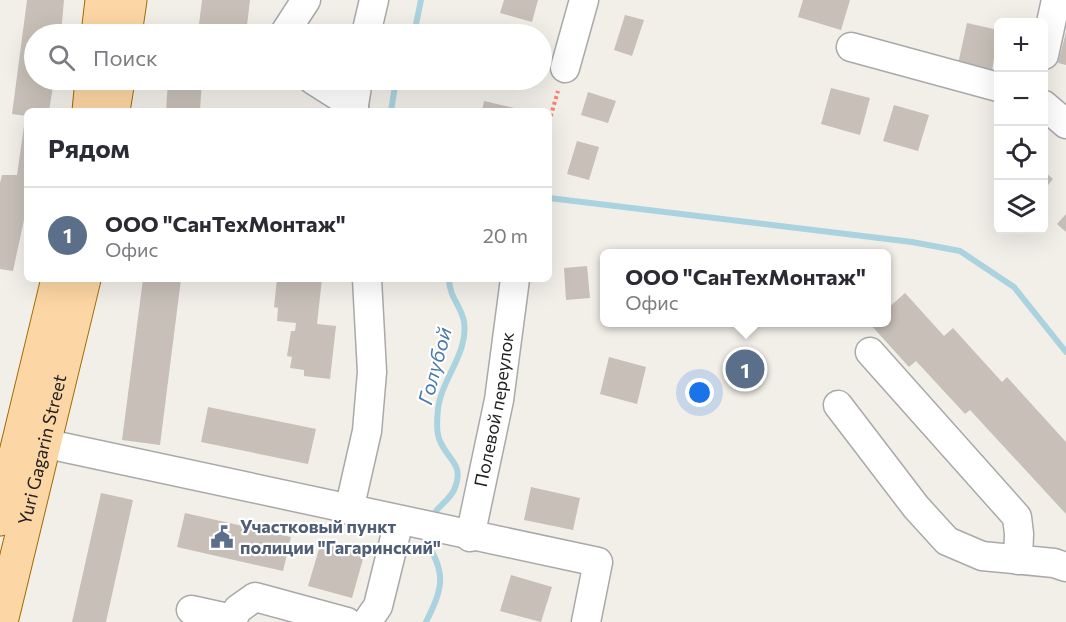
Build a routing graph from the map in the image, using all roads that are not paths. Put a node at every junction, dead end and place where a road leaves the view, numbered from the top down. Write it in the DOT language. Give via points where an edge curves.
graph roads {
  1 [pos="102,0"];
  2 [pos="130,0"];
  3 [pos="306,0"];
  4 [pos="374,0"];
  5 [pos="584,0"];
  6 [pos="1056,0"];
  7 [pos="99,24"];
  8 [pos="126,24"];
  9 [pos="290,24"];
  10 [pos="368,24"];
  11 [pos="1048,37"];
  12 [pos="851,47"];
  13 [pos="565,68"];
  14 [pos="994,86"];
  15 [pos="91,90"];
  16 [pos="116,90"];
  17 [pos="335,90"];
  18 [pos="355,99"];
  19 [pos="89,108"];
  20 [pos="113,108"];
  21 [pos="1048,108"];
  22 [pos="1066,124"];
  23 [pos="57,282"];
  24 [pos="83,282"];
  25 [pos="367,282"];
  26 [pos="515,282"];
  27 [pos="870,352"];
  28 [pos="838,405"];
  29 [pos="43,443"];
  30 [pos="349,510"];
  31 [pos="0,519"];
  32 [pos="404,523"];
  33 [pos="458,534"];
  34 [pos="1018,560"];
  35 [pos="1066,567"];
  36 [pos="191,610"];
  37 [pos="231,621"];
  38 [pos="1,622"];
  39 [pos="347,622"];
  40 [pos="367,622"];
  41 [pos="586,622"];
  1 -- 7 [label="main road"];
  2 -- 8 [label="main road"];
  3 -- 9 [label="street"];
  4 -- 10 [label="street"];
  5 -- 13 [label="street"];
  6 -- 11 [label="street"];
  12 -- 14 [label="street"];
  15 -- 19 [label="main road"];
  16 -- 20 [label="main road"];
  17 -- 18 [label="street"];
  21 -- 22 [label="street"];
  23 -- 31 [label="main road, Yuri Gagarin Street"];
  24 -- 29 [label="main road, Yuri Gagarin Street"];
  25 -- 30 [label="street" via="372,372 367,431"];
  26 -- 33 [label="street, Полевой переулок" via="499,400"];
  27 -- 34 [label="street" via="1017,517"];
  28 -- 34 [label="street" via="947,541 982,556"];
  29 -- 30 [label="street"];
  29 -- 38 [label="main road, Yuri Gagarin Street"];
  30 -- 32 [label="street"];
  32 -- 33 [label="street"];
  32 -- 40 [label="street" via="378,606"];
  33 -- 41 [label="street" via="598,562"];
  34 -- 35 [label="street"];
  36 -- 37 [label="street"];
  37 -- 39 [label="street" via="238,609 255,597"];
}
